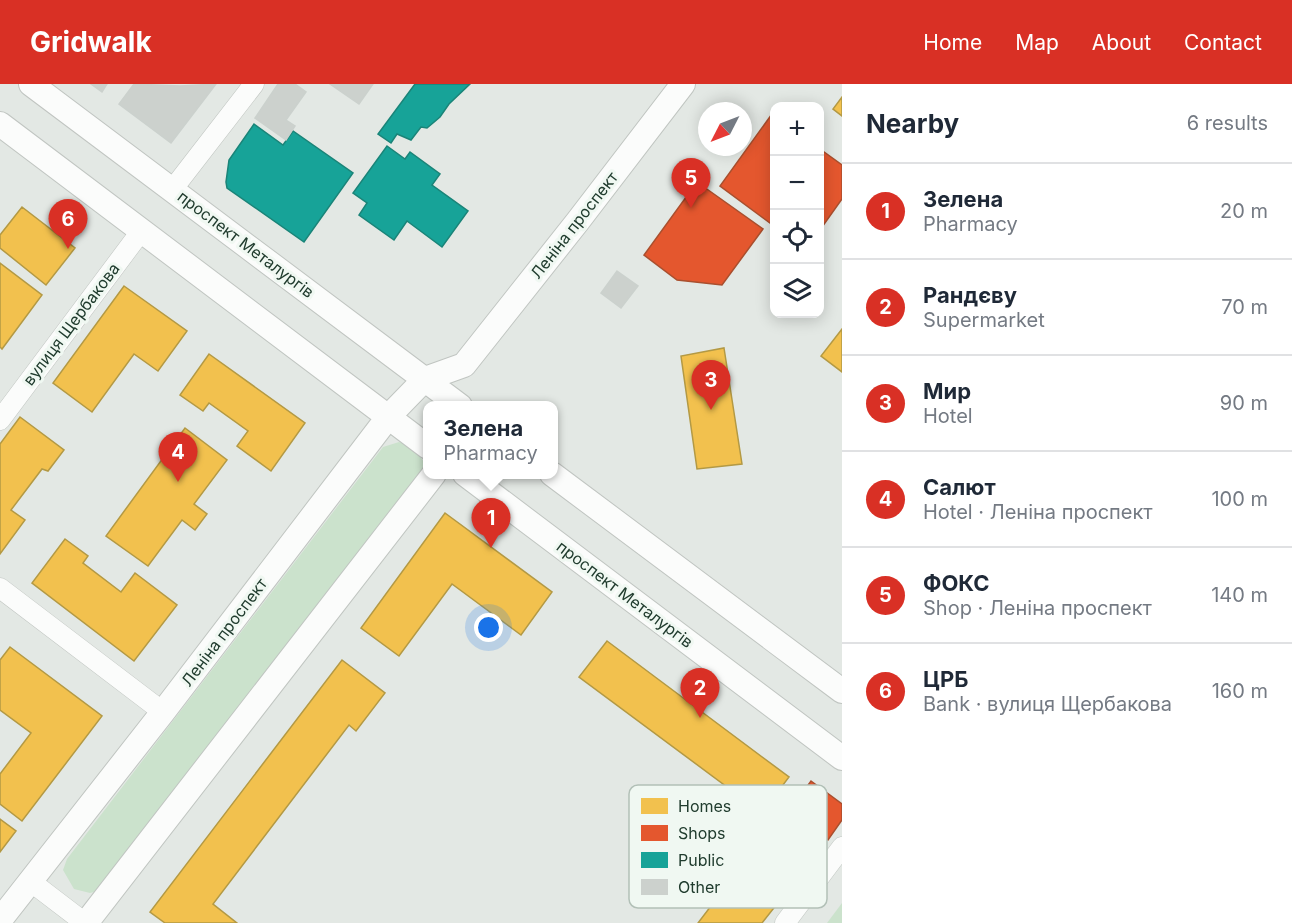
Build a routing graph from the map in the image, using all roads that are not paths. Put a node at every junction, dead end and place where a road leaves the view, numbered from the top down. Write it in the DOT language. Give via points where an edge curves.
graph roads {
  1 [pos="31,84"];
  2 [pos="254,84"];
  3 [pos="682,84"];
  4 [pos="0,124"];
  5 [pos="172,190"];
  6 [pos="142,230"];
  7 [pos="464,365"];
  8 [pos="425,380"];
  9 [pos="454,401"];
  10 [pos="467,401"];
  11 [pos="388,416"];
  12 [pos="0,420"];
  13 [pos="423,443"];
  14 [pos="558,478"];
  15 [pos="430,479"];
  16 [pos="472,479"];
  17 [pos="0,588"];
  18 [pos="842,691"];
  19 [pos="163,712"];
  20 [pos="842,758"];
  21 [pos="842,847"];
  22 [pos="827,867"];
  23 [pos="30,881"];
  24 [pos="796,908"];
  25 [pos="0,920"];
  26 [pos="85,923"];
  27 [pos="785,923"];
  1 -- 5 [label="street, проспект Металургів"];
  2 -- 5 [label="street"];
  3 -- 7 [label="street, Леніна проспект"];
  4 -- 6 [label="street"];
  5 -- 8 [label="street, проспект Металургів"];
  6 -- 11 [label="street"];
  6 -- 12 [label="street, вулиця Щербакова"];
  7 -- 8 [label="street, Леніна проспект"];
  7 -- 10 [label="street"];
  8 -- 9 [label="street, проспект Металургів"];
  8 -- 11 [label="street, Леніна проспект"];
  11 -- 13 [label="street"];
  11 -- 19 [label="street, Леніна проспект"];
  14 -- 18 [label="street"];
  15 -- 26 [label="street"];
  16 -- 20 [label="street, проспект Металургів"];
  17 -- 19 [label="street"];
  19 -- 23 [label="street, Леніна проспект"];
  21 -- 22 [label="street"];
  23 -- 25 [label="street, Леніна проспект"];
  23 -- 26 [label="street"];
  24 -- 27 [label="street"];
}
